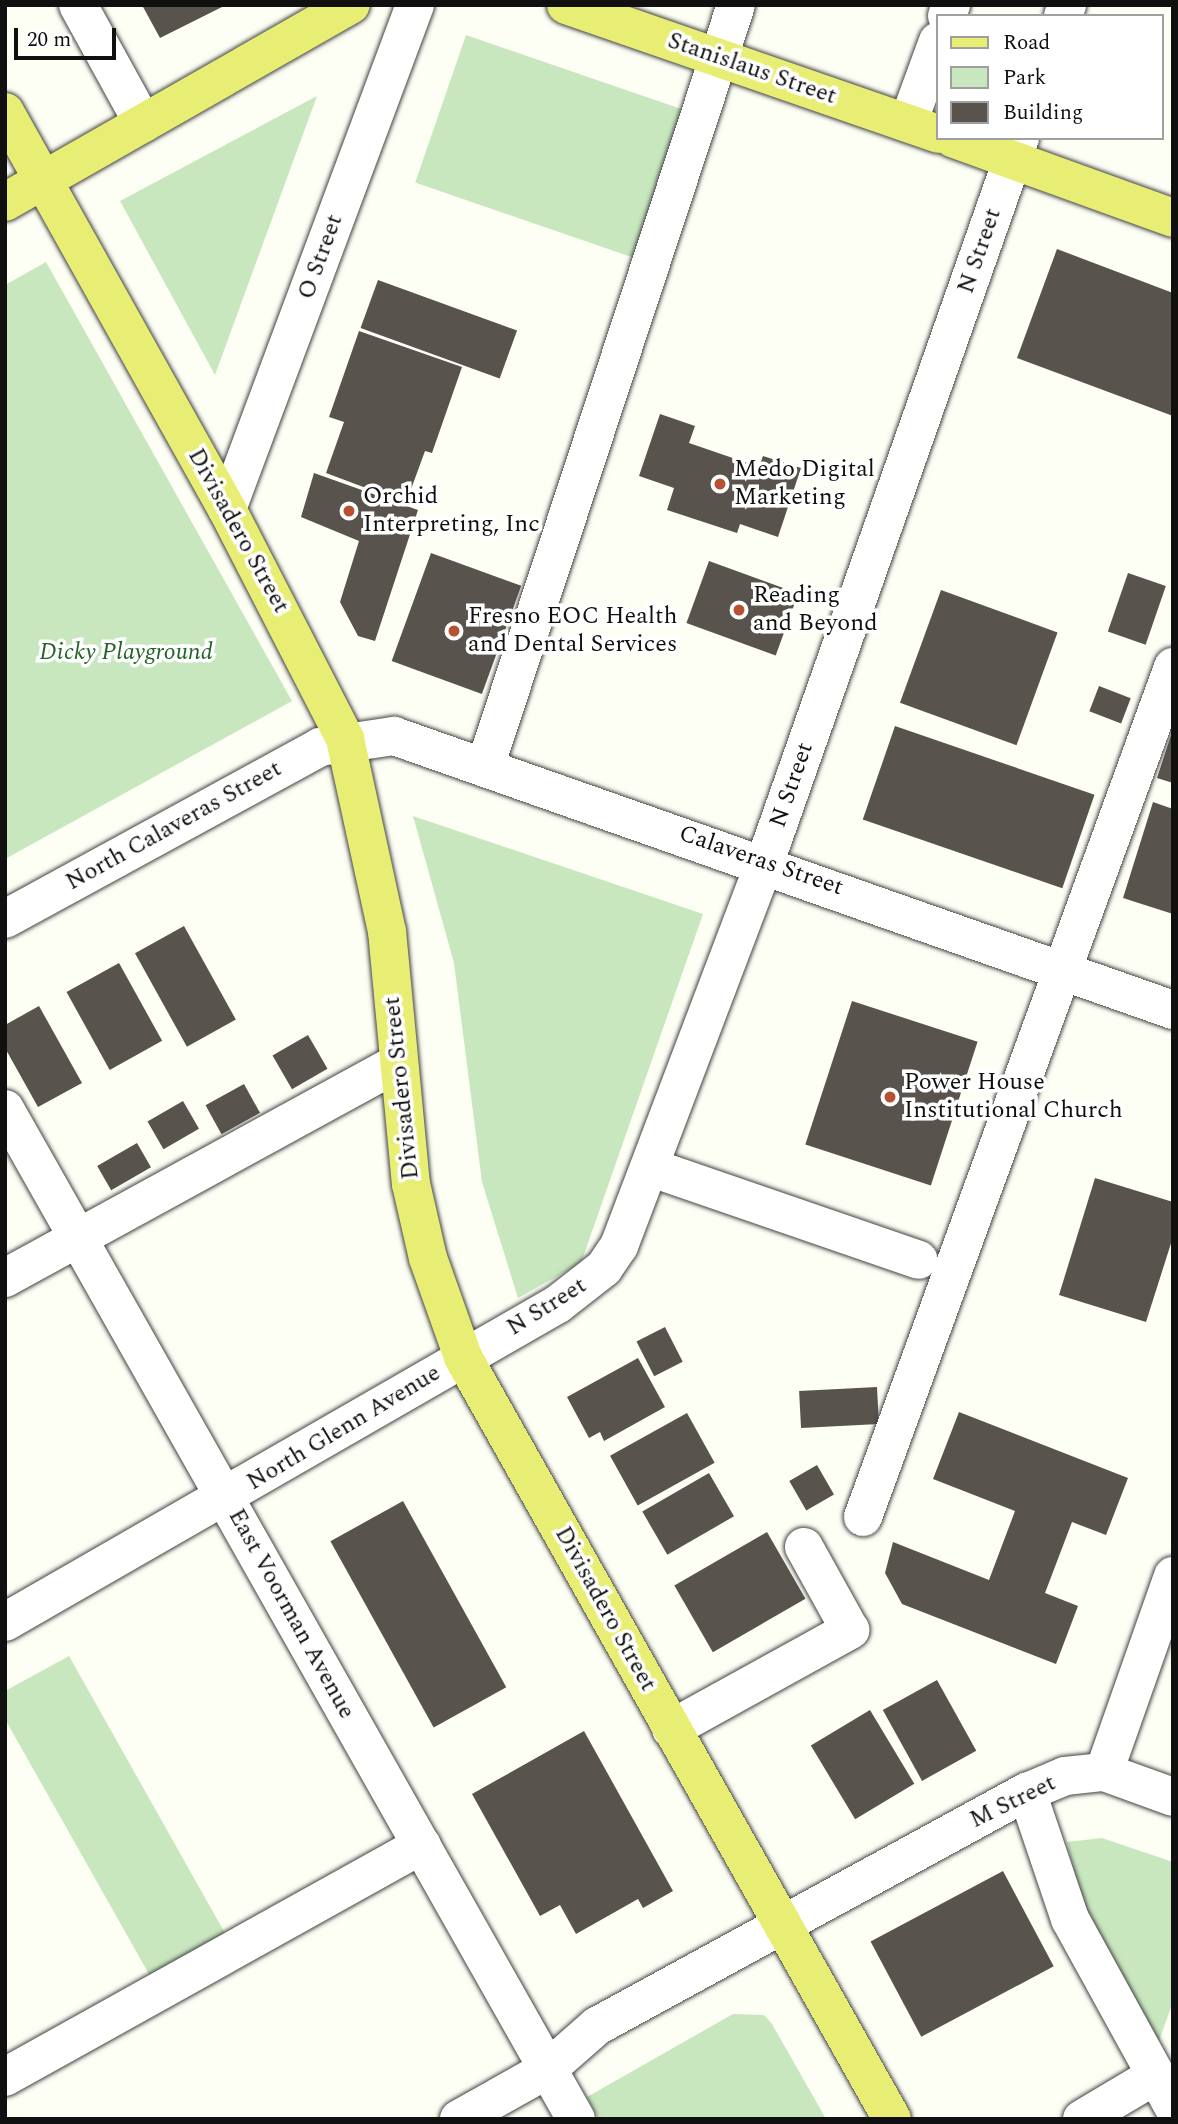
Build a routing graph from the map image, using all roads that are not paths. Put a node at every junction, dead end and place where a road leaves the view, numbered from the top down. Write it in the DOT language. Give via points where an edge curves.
graph roads {
  1 [pos="78,5"];
  2 [pos="351,5"];
  3 [pos="415,5"];
  4 [pos="566,5"];
  5 [pos="736,5"];
  6 [pos="936,53"];
  7 [pos="718,57"];
  8 [pos="5,112"];
  9 [pos="143,123"];
  10 [pos="923,128"];
  11 [pos="964,140"];
  12 [pos="1016,149"];
  13 [pos="44,181"];
  14 [pos="5,202"];
  15 [pos="1173,218"];
  16 [pos="227,509"];
  17 [pos="1173,667"];
  18 [pos="345,739"];
  19 [pos="485,767"];
  20 [pos="765,862"];
  21 [pos="5,919"];
  22 [pos="1066,969"];
  23 [pos="1173,1010"];
  24 [pos="396,1064"];
  25 [pos="5,1109"];
  26 [pos="652,1168"];
  27 [pos="77,1237"];
  28 [pos="919,1260"];
  29 [pos="5,1278"];
  30 [pos="463,1357"];
  31 [pos="226,1499"];
  32 [pos="863,1517"];
  33 [pos="804,1547"];
  34 [pos="1173,1576"];
  35 [pos="5,1622"];
  36 [pos="671,1729"];
  37 [pos="1104,1772"];
  38 [pos="1027,1792"];
  39 [pos="1173,1797"];
  40 [pos="422,1845"];
  41 [pos="782,1925"];
  42 [pos="548,2069"];
  43 [pos="5,2077"];
  44 [pos="1164,2091"];
  45 [pos="459,2119"];
  46 [pos="576,2119"];
  47 [pos="892,2119"];
  48 [pos="1082,2119"];
  1 -- 9 [label="street"];
  2 -- 9 [label="main road"];
  3 -- 16 [label="street, O Street"];
  4 -- 7 [label="main road, Stanislaus Street"];
  5 -- 7 [label="street"];
  6 -- 10 [label="street"];
  7 -- 10 [label="main road, Stanislaus Street"];
  7 -- 19 [label="street"];
  8 -- 13 [label="main road, Divisadero Street"];
  9 -- 13 [label="main road"];
  11 -- 12 [label="main road"];
  12 -- 15 [label="main road"];
  12 -- 20 [label="street, N Street"];
  13 -- 14 [label="main road"];
  13 -- 16 [label="main road, Divisadero Street"];
  16 -- 18 [label="main road, Divisadero Street"];
  17 -- 22 [label="street"];
  18 -- 19 [label="street, Calaveras Street" via="394,736"];
  18 -- 21 [label="street, North Calaveras Street" via="296,758"];
  18 -- 24 [label="main road, Divisadero Street" via="387,931"];
  19 -- 20 [label="street, Calaveras Street"];
  20 -- 22 [label="street, Calaveras Street"];
  20 -- 26 [label="street, N Street"];
  22 -- 23 [label="street, Calaveras Street"];
  22 -- 32 [label="street"];
  24 -- 27 [label="street"];
  24 -- 30 [label="main road, Divisadero Street" via="428,1258"];
  25 -- 27 [label="street, East Voorman Avenue"];
  26 -- 28 [label="street"];
  26 -- 30 [label="street, N Street" via="636,1213 604,1268 558,1304"];
  27 -- 29 [label="street"];
  27 -- 31 [label="street, East Voorman Avenue"];
  30 -- 31 [label="street, North Glenn Avenue"];
  30 -- 36 [label="main road, Divisadero Street"];
  31 -- 35 [label="street, North Glenn Avenue"];
  31 -- 40 [label="street, East Voorman Avenue"];
  33 -- 36 [label="street" via="850,1630"];
  34 -- 37 [label="street"];
  36 -- 41 [label="main road, Divisadero Street"];
  37 -- 38 [label="street, M Street" via="1065,1776"];
  37 -- 39 [label="street"];
  38 -- 41 [label="street, M Street"];
  38 -- 44 [label="street" via="1070,1919"];
  40 -- 42 [label="street, East Voorman Avenue"];
  40 -- 43 [label="street"];
  41 -- 42 [label="street, M Street" via="597,2026"];
  41 -- 47 [label="main road, Divisadero Street"];
  42 -- 45 [label="street, M Street"];
  42 -- 46 [label="street, East Voorman Avenue"];
  44 -- 48 [label="street"];
}
